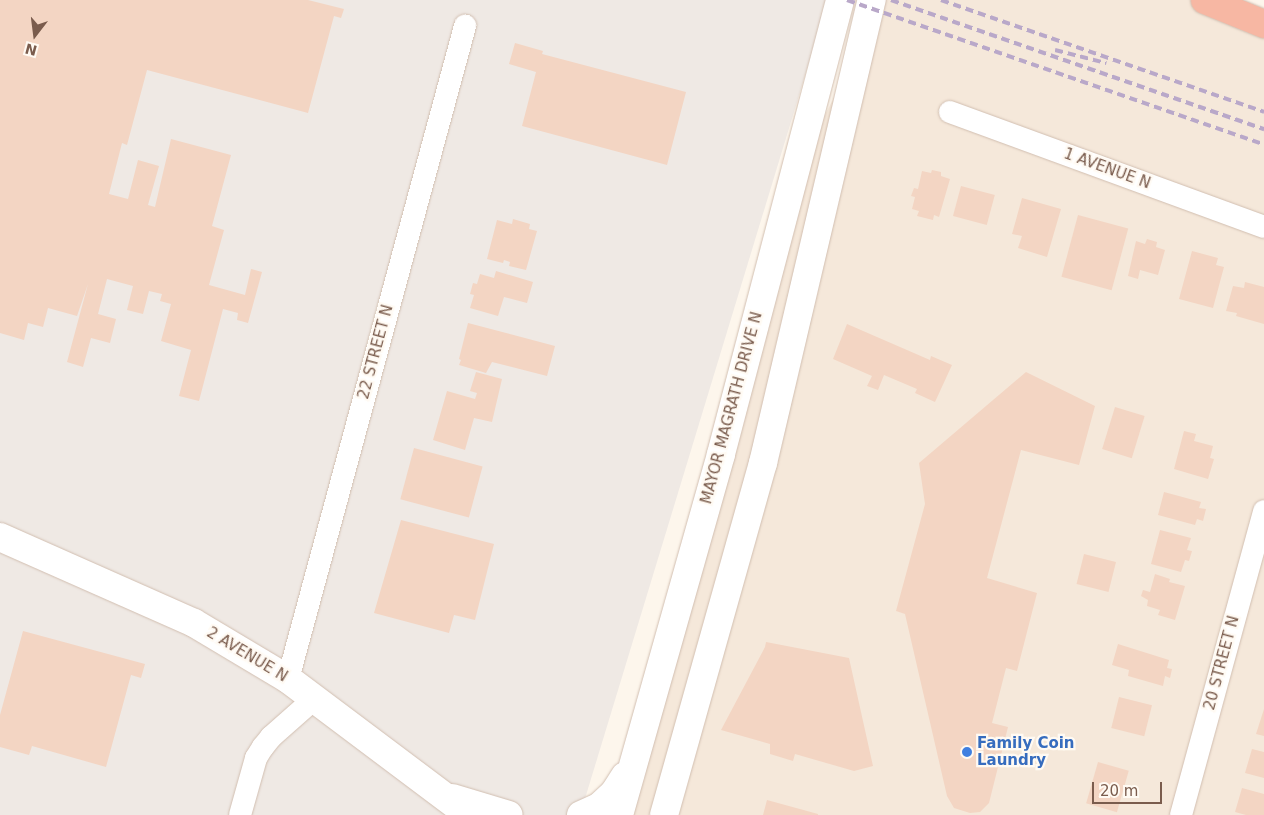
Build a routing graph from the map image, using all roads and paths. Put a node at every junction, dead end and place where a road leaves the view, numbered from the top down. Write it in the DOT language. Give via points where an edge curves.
graph roads {
  1 [pos="840,0"];
  2 [pos="872,0"];
  3 [pos="1205,0"];
  4 [pos="1264,24"];
  5 [pos="464,26"];
  6 [pos="950,112"];
  7 [pos="1264,227"];
  8 [pos="1264,511"];
  9 [pos="0,537"];
  10 [pos="288,678"];
  11 [pos="314,699"];
  12 [pos="636,760"];
  13 [pos="442,794"];
  14 [pos="240,815"];
  15 [pos="469,815"];
  16 [pos="509,815"];
  17 [pos="581,815"];
  18 [pos="619,815"];
  19 [pos="664,815"];
  20 [pos="1180,815"];
  1 -- 12 [label="main road, MAYOR MAGRATH DRIVE N" via="721,454"];
  2 -- 19 [label="main road" via="763,463"];
  3 -- 4 [label="highway"];
  5 -- 10 [label="street, 22 STREET N"];
  6 -- 7 [label="street, 1 AVENUE N"];
  8 -- 20 [label="street, 20 STREET N"];
  9 -- 10 [label="main road, 2 AVENUE N" via="194,623"];
  10 -- 11 [label="main road, 2 AVENUE N"];
  11 -- 13 [label="main road, 2 AVENUE N"];
  11 -- 14 [label="street" via="263,747 256,758"];
  12 -- 17 [label="main road" via="614,793 599,807"];
  12 -- 18 [label="main road, MAYOR MAGRATH DRIVE N"];
  13 -- 15 [label="main road, 2 AVENUE N"];
  13 -- 16 [label="main road"];
}
